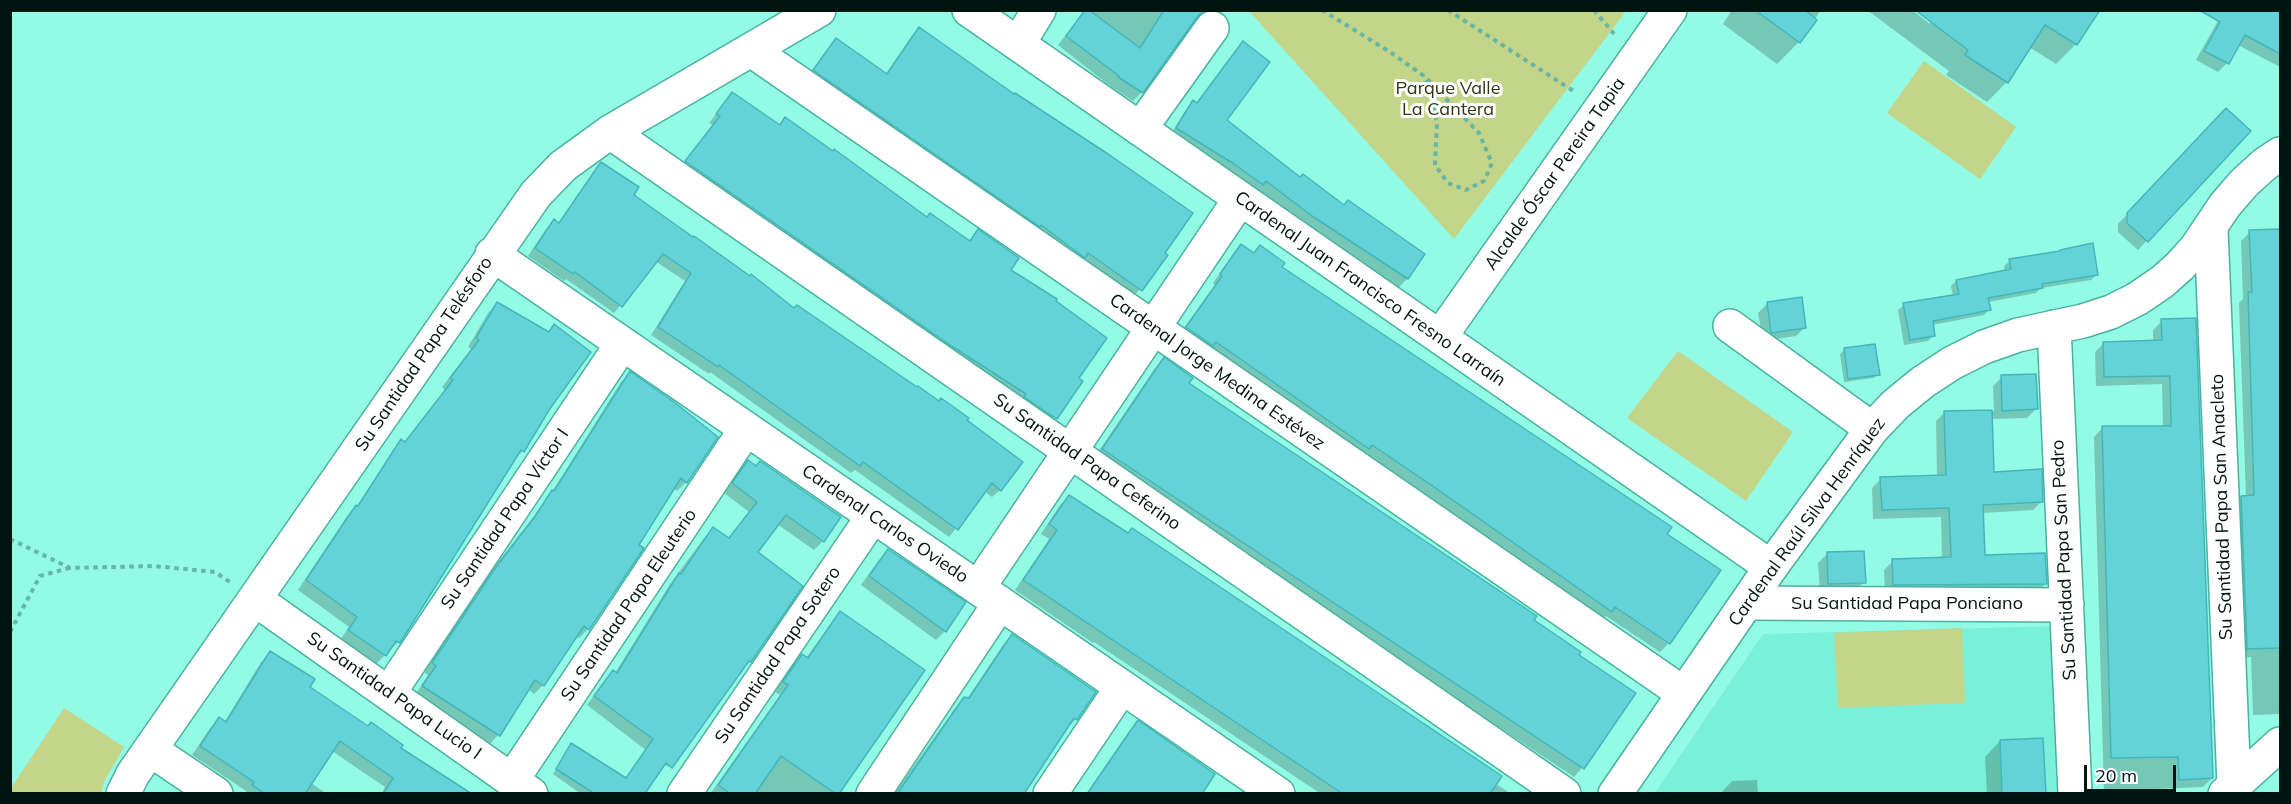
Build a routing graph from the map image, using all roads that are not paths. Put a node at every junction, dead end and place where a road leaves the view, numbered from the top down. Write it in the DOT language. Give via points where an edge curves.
graph roads {
  1 [pos="819,10"];
  2 [pos="969,10"];
  3 [pos="1039,10"];
  4 [pos="1670,10"];
  5 [pos="1212,28"];
  6 [pos="1018,44"];
  7 [pos="751,50"];
  8 [pos="1140,129"];
  9 [pos="610,132"];
  10 [pos="2280,154"];
  11 [pos="1240,199"];
  12 [pos="2211,229"];
  13 [pos="492,254"];
  14 [pos="1730,326"];
  15 [pos="2054,327"];
  16 [pos="1154,328"];
  17 [pos="1440,337"];
  18 [pos="622,344"];
  19 [pos="746,429"];
  20 [pos="1872,429"];
  21 [pos="1070,450"];
  22 [pos="873,516"];
  23 [pos="1771,567"];
  24 [pos="989,596"];
  25 [pos="256,600"];
  26 [pos="1747,603"];
  27 [pos="2067,606"];
  28 [pos="1122,687"];
  29 [pos="388,693"];
  30 [pos="1683,693"];
  31 [pos="2280,744"];
  32 [pos="151,750"];
  33 [pos="1243,784"];
  34 [pos="522,787"];
  35 [pos="2230,790"];
  36 [pos="123,794"];
  37 [pos="216,794"];
  38 [pos="684,794"];
  39 [pos="873,794"];
  40 [pos="1050,794"];
  41 [pos="1278,794"];
  42 [pos="1564,794"];
  43 [pos="1615,794"];
  44 [pos="2075,794"];
  1 -- 7 [label="street, Su Santidad Papa Telésforo"];
  2 -- 6 [label="street, Cardenal Juan Francisco Fresno Larraín"];
  3 -- 6 [label="street"];
  4 -- 17 [label="street, Alcalde Óscar Pereira Tapia"];
  5 -- 8 [label="street"];
  6 -- 8 [label="street, Cardenal Juan Francisco Fresno Larraín"];
  7 -- 9 [label="street, Su Santidad Papa Telésforo"];
  7 -- 16 [label="street, Cardenal Jorge Medina Estévez"];
  8 -- 11 [label="street, Cardenal Juan Francisco Fresno Larraín"];
  9 -- 13 [label="street, Su Santidad Papa Telésforo" via="563,166 536,194"];
  9 -- 21 [label="street, Su Santidad Papa Ceferino"];
  10 -- 12 [label="street, Cardenal Raúl Silva Henríquez" via="2244,183"];
  11 -- 16 [label="street"];
  11 -- 17 [label="street, Cardenal Juan Francisco Fresno Larraín"];
  12 -- 15 [label="street, Cardenal Raúl Silva Henríquez" via="2180,266 2137,299 2111,312"];
  12 -- 35 [label="street, Su Santidad Papa San Anacleto"];
  13 -- 18 [label="street, Cardenal Carlos Oviedo"];
  13 -- 25 [label="street, Su Santidad Papa Telésforo"];
  14 -- 20 [label="street"];
  15 -- 20 [label="street, Cardenal Raúl Silva Henríquez" via="2018,335 1952,363 1896,404"];
  15 -- 27 [label="street, Su Santidad Papa San Pedro"];
  16 -- 21 [label="street"];
  16 -- 30 [label="street, Cardenal Jorge Medina Estévez"];
  17 -- 23 [label="street, Cardenal Juan Francisco Fresno Larraín"];
  18 -- 19 [label="street, Cardenal Carlos Oviedo"];
  18 -- 29 [label="street, Su Santidad Papa Víctor I"];
  19 -- 22 [label="street, Cardenal Carlos Oviedo"];
  19 -- 34 [label="street, Su Santidad Papa Eleuterio"];
  20 -- 23 [label="street, Cardenal Raúl Silva Henríquez"];
  21 -- 24 [label="street"];
  21 -- 42 [label="street, Su Santidad Papa Ceferino"];
  22 -- 24 [label="street, Cardenal Carlos Oviedo"];
  22 -- 38 [label="street, Su Santidad Papa Sotero"];
  23 -- 26 [label="street, Cardenal Raúl Silva Henríquez"];
  24 -- 28 [label="street, Cardenal Carlos Oviedo"];
  24 -- 39 [label="street"];
  25 -- 29 [label="street, Su Santidad Papa Lucio I"];
  25 -- 32 [label="street, Su Santidad Papa Telésforo"];
  26 -- 27 [label="street, Su Santidad Papa Ponciano"];
  26 -- 30 [label="street, Cardenal Raúl Silva Henríquez"];
  27 -- 44 [label="street, Su Santidad Papa San Pedro"];
  28 -- 33 [label="street, Cardenal Carlos Oviedo"];
  28 -- 40 [label="street"];
  29 -- 34 [label="street, Su Santidad Papa Lucio I"];
  30 -- 43 [label="street, Cardenal Raúl Silva Henríquez"];
  31 -- 35 [label="street"];
  32 -- 36 [label="street, Su Santidad Papa Telésforo"];
  32 -- 37 [label="street"];
  33 -- 41 [label="street, Cardenal Carlos Oviedo"];
}
